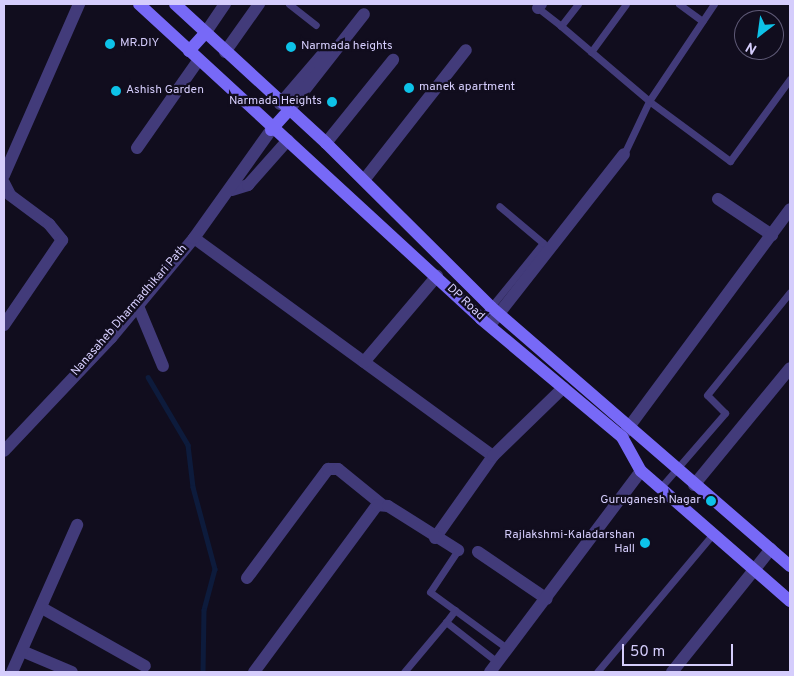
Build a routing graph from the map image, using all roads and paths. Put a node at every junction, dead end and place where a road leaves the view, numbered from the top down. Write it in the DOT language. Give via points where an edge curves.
graph roads {
  1 [pos="79,4"];
  2 [pos="139,4"];
  3 [pos="175,4"];
  4 [pos="225,4"];
  5 [pos="258,4"];
  6 [pos="289,4"];
  7 [pos="578,4"];
  8 [pos="626,4"];
  9 [pos="679,4"];
  10 [pos="714,4"];
  11 [pos="540,6"];
  12 [pos="364,14"];
  13 [pos="702,20"];
  14 [pos="316,25"];
  15 [pos="561,26"];
  16 [pos="206,32"];
  17 [pos="335,40"];
  18 [pos="466,50"];
  19 [pos="225,52"];
  20 [pos="591,52"];
  21 [pos="194,56"];
  22 [pos="393,60"];
  23 [pos="212,71"];
  24 [pos="790,79"];
  25 [pos="649,101"];
  26 [pos="284,108"];
  27 [pos="301,124"];
  28 [pos="271,130"];
  29 [pos="288,140"];
  30 [pos="326,143"];
  31 [pos="137,148"];
  32 [pos="624,154"];
  33 [pos="4,175"];
  34 [pos="364,180"];
  35 [pos="4,183"];
  36 [pos="232,190"];
  37 [pos="718,199"];
  38 [pos="499,206"];
  39 [pos="790,209"];
  40 [pos="772,235"];
  41 [pos="194,238"];
  42 [pos="437,276"];
  43 [pos="790,292"];
  44 [pos="138,306"];
  45 [pos="496,310"];
  46 [pos="486,322"];
  47 [pos="4,325"];
  48 [pos="364,362"];
  49 [pos="163,366"];
  50 [pos="790,368"];
  51 [pos="563,388"];
  52 [pos="626,432"];
  53 [pos="4,451"];
  54 [pos="493,456"];
  55 [pos="678,470"];
  56 [pos="641,471"];
  57 [pos="694,485"];
  58 [pos="661,487"];
  59 [pos="381,504"];
  60 [pos="77,525"];
  61 [pos="712,535"];
  62 [pos="435,538"];
  63 [pos="771,549"];
  64 [pos="458,550"];
  65 [pos="478,552"];
  66 [pos="790,566"];
  67 [pos="753,571"];
  68 [pos="247,578"];
  69 [pos="548,599"];
  70 [pos="790,600"];
  71 [pos="42,608"];
  72 [pos="455,610"];
  73 [pos="446,622"];
  74 [pos="508,648"];
  75 [pos="22,651"];
  76 [pos="145,666"];
  77 [pos="494,667"];
  78 [pos="50,668"];
  79 [pos="12,672"];
  80 [pos="72,672"];
  81 [pos="254,672"];
  82 [pos="404,672"];
  83 [pos="597,672"];
  84 [pos="672,672"];
  1 -- 33 [label="street"];
  2 -- 21 [label="main road, DP Road"];
  3 -- 16 [label="main road, DP Road"];
  4 -- 16 [label="street"];
  5 -- 19 [label="street"];
  6 -- 14 [label="lane"];
  7 -- 15 [label="lane"];
  8 -- 20 [label="lane"];
  9 -- 13 [label="lane"];
  10 -- 13 [label="lane"];
  11 -- 15 [label="lane"];
  12 -- 26 [label="street"];
  13 -- 25 [label="lane"];
  15 -- 20 [label="lane"];
  16 -- 19 [label="main road, DP Road"];
  16 -- 21 [label="main road"];
  17 -- 26 [label="street"];
  18 -- 34 [label="street"];
  19 -- 23 [label="main road"];
  19 -- 26 [label="main road, DP Road"];
  20 -- 25 [label="lane"];
  21 -- 23 [label="main road, DP Road"];
  21 -- 31 [label="street"];
  22 -- 30 [label="street"];
  23 -- 28 [label="main road, DP Road"];
  24 -- 25 [label="lane" via="730,160"];
  25 -- 32 [label="lane"];
  26 -- 27 [label="main road, DP Road"];
  26 -- 28 [label="main road, Nanasaheb Dharmadhikari Path"];
  27 -- 29 [label="main road, Nanasaheb Dharmadhikari Path"];
  27 -- 30 [label="main road, DP Road"];
  28 -- 29 [label="main road, DP Road"];
  28 -- 36 [label="street, Nanasaheb Dharmadhikari Path" via="236,174"];
  29 -- 36 [label="street, Nanasaheb Dharmadhikari Path" via="248,184"];
  29 -- 42 [label="main road, DP Road"];
  30 -- 34 [label="main road, DP Road"];
  32 -- 45 [label="street"];
  34 -- 45 [label="main road, DP Road"];
  35 -- 47 [label="street" via="10,195 49,224 62,240"];
  36 -- 41 [label="street, Nanasaheb Dharmadhikari Path"];
  37 -- 40 [label="street"];
  38 -- 45 [label="lane" via="543,243"];
  39 -- 40 [label="street"];
  40 -- 52 [label="street"];
  41 -- 44 [label="street, Nanasaheb Dharmadhikari Path"];
  41 -- 48 [label="street"];
  42 -- 46 [label="main road, DP Road"];
  42 -- 48 [label="street"];
  43 -- 55 [label="lane" via="707,395 725,413"];
  44 -- 49 [label="street"];
  44 -- 53 [label="street, Nanasaheb Dharmadhikari Path"];
  45 -- 46 [label="street"];
  45 -- 52 [label="main road, DP Road"];
  46 -- 51 [label="main road, DP Road"];
  48 -- 54 [label="street"];
  50 -- 57 [label="street"];
  51 -- 52 [label="main road, DP Road"];
  51 -- 54 [label="street"];
  52 -- 55 [label="main road, DP Road"];
  52 -- 56 [label="main road, DP Road"];
  54 -- 62 [label="street"];
  55 -- 57 [label="main road, DP Road"];
  55 -- 58 [label="lane"];
  56 -- 58 [label="main road, DP Road"];
  56 -- 69 [label="street"];
  57 -- 63 [label="main road, DP Road"];
  58 -- 61 [label="main road, DP Road"];
  59 -- 62 [label="street"];
  59 -- 68 [label="street" via="338,469 328,469"];
  59 -- 81 [label="street"];
  60 -- 71 [label="street"];
  61 -- 67 [label="main road, DP Road"];
  61 -- 83 [label="lane"];
  62 -- 64 [label="street"];
  63 -- 66 [label="main road, DP Road"];
  63 -- 67 [label="street"];
  64 -- 72 [label="lane" via="430,592"];
  65 -- 69 [label="street"];
  67 -- 70 [label="main road, DP Road"];
  67 -- 84 [label="street"];
  69 -- 74 [label="street"];
  71 -- 75 [label="street"];
  71 -- 76 [label="street"];
  72 -- 73 [label="lane"];
  72 -- 74 [label="lane"];
  73 -- 77 [label="lane"];
  73 -- 82 [label="lane"];
  74 -- 77 [label="street"];
  75 -- 78 [label="street"];
  75 -- 79 [label="street"];
  78 -- 80 [label="street"];
}
